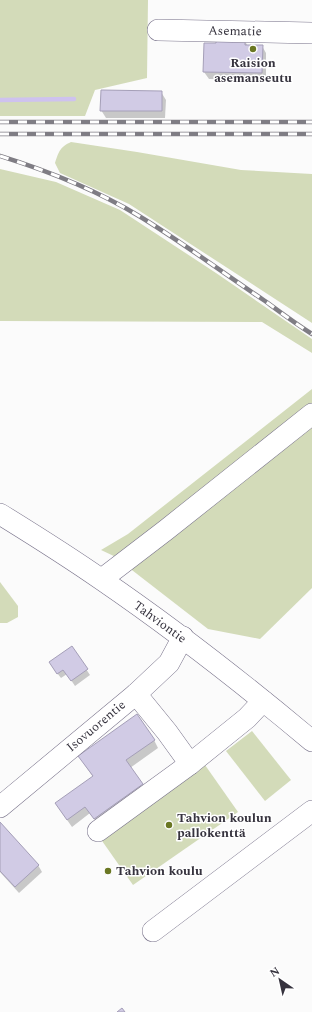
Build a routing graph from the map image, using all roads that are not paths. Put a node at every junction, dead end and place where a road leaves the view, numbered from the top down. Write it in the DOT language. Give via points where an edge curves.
graph roads {
  1 [pos="158,30"];
  2 [pos="312,33"];
  3 [pos="312,414"];
  4 [pos="0,514"];
  5 [pos="102,579"];
  6 [pos="182,637"];
  7 [pos="136,694"];
  8 [pos="263,701"];
  9 [pos="312,741"];
  10 [pos="190,764"];
  11 [pos="0,807"];
  12 [pos="312,811"];
  13 [pos="98,831"];
  14 [pos="153,931"];
  1 -- 2 [label="street, Asematie"];
  3 -- 5 [label="street"];
  4 -- 5 [label="street, Tahviontie"];
  5 -- 6 [label="street, Tahviontie"];
  6 -- 7 [label="street, Isovuorentie" via="169,663"];
  6 -- 8 [label="street, Tahviontie"];
  7 -- 10 [label="street"];
  7 -- 11 [label="street, Isovuorentie"];
  8 -- 9 [label="street, Tahviontie"];
  8 -- 10 [label="street" via="247,718"];
  10 -- 13 [label="street"];
  12 -- 14 [label="street"];
}
